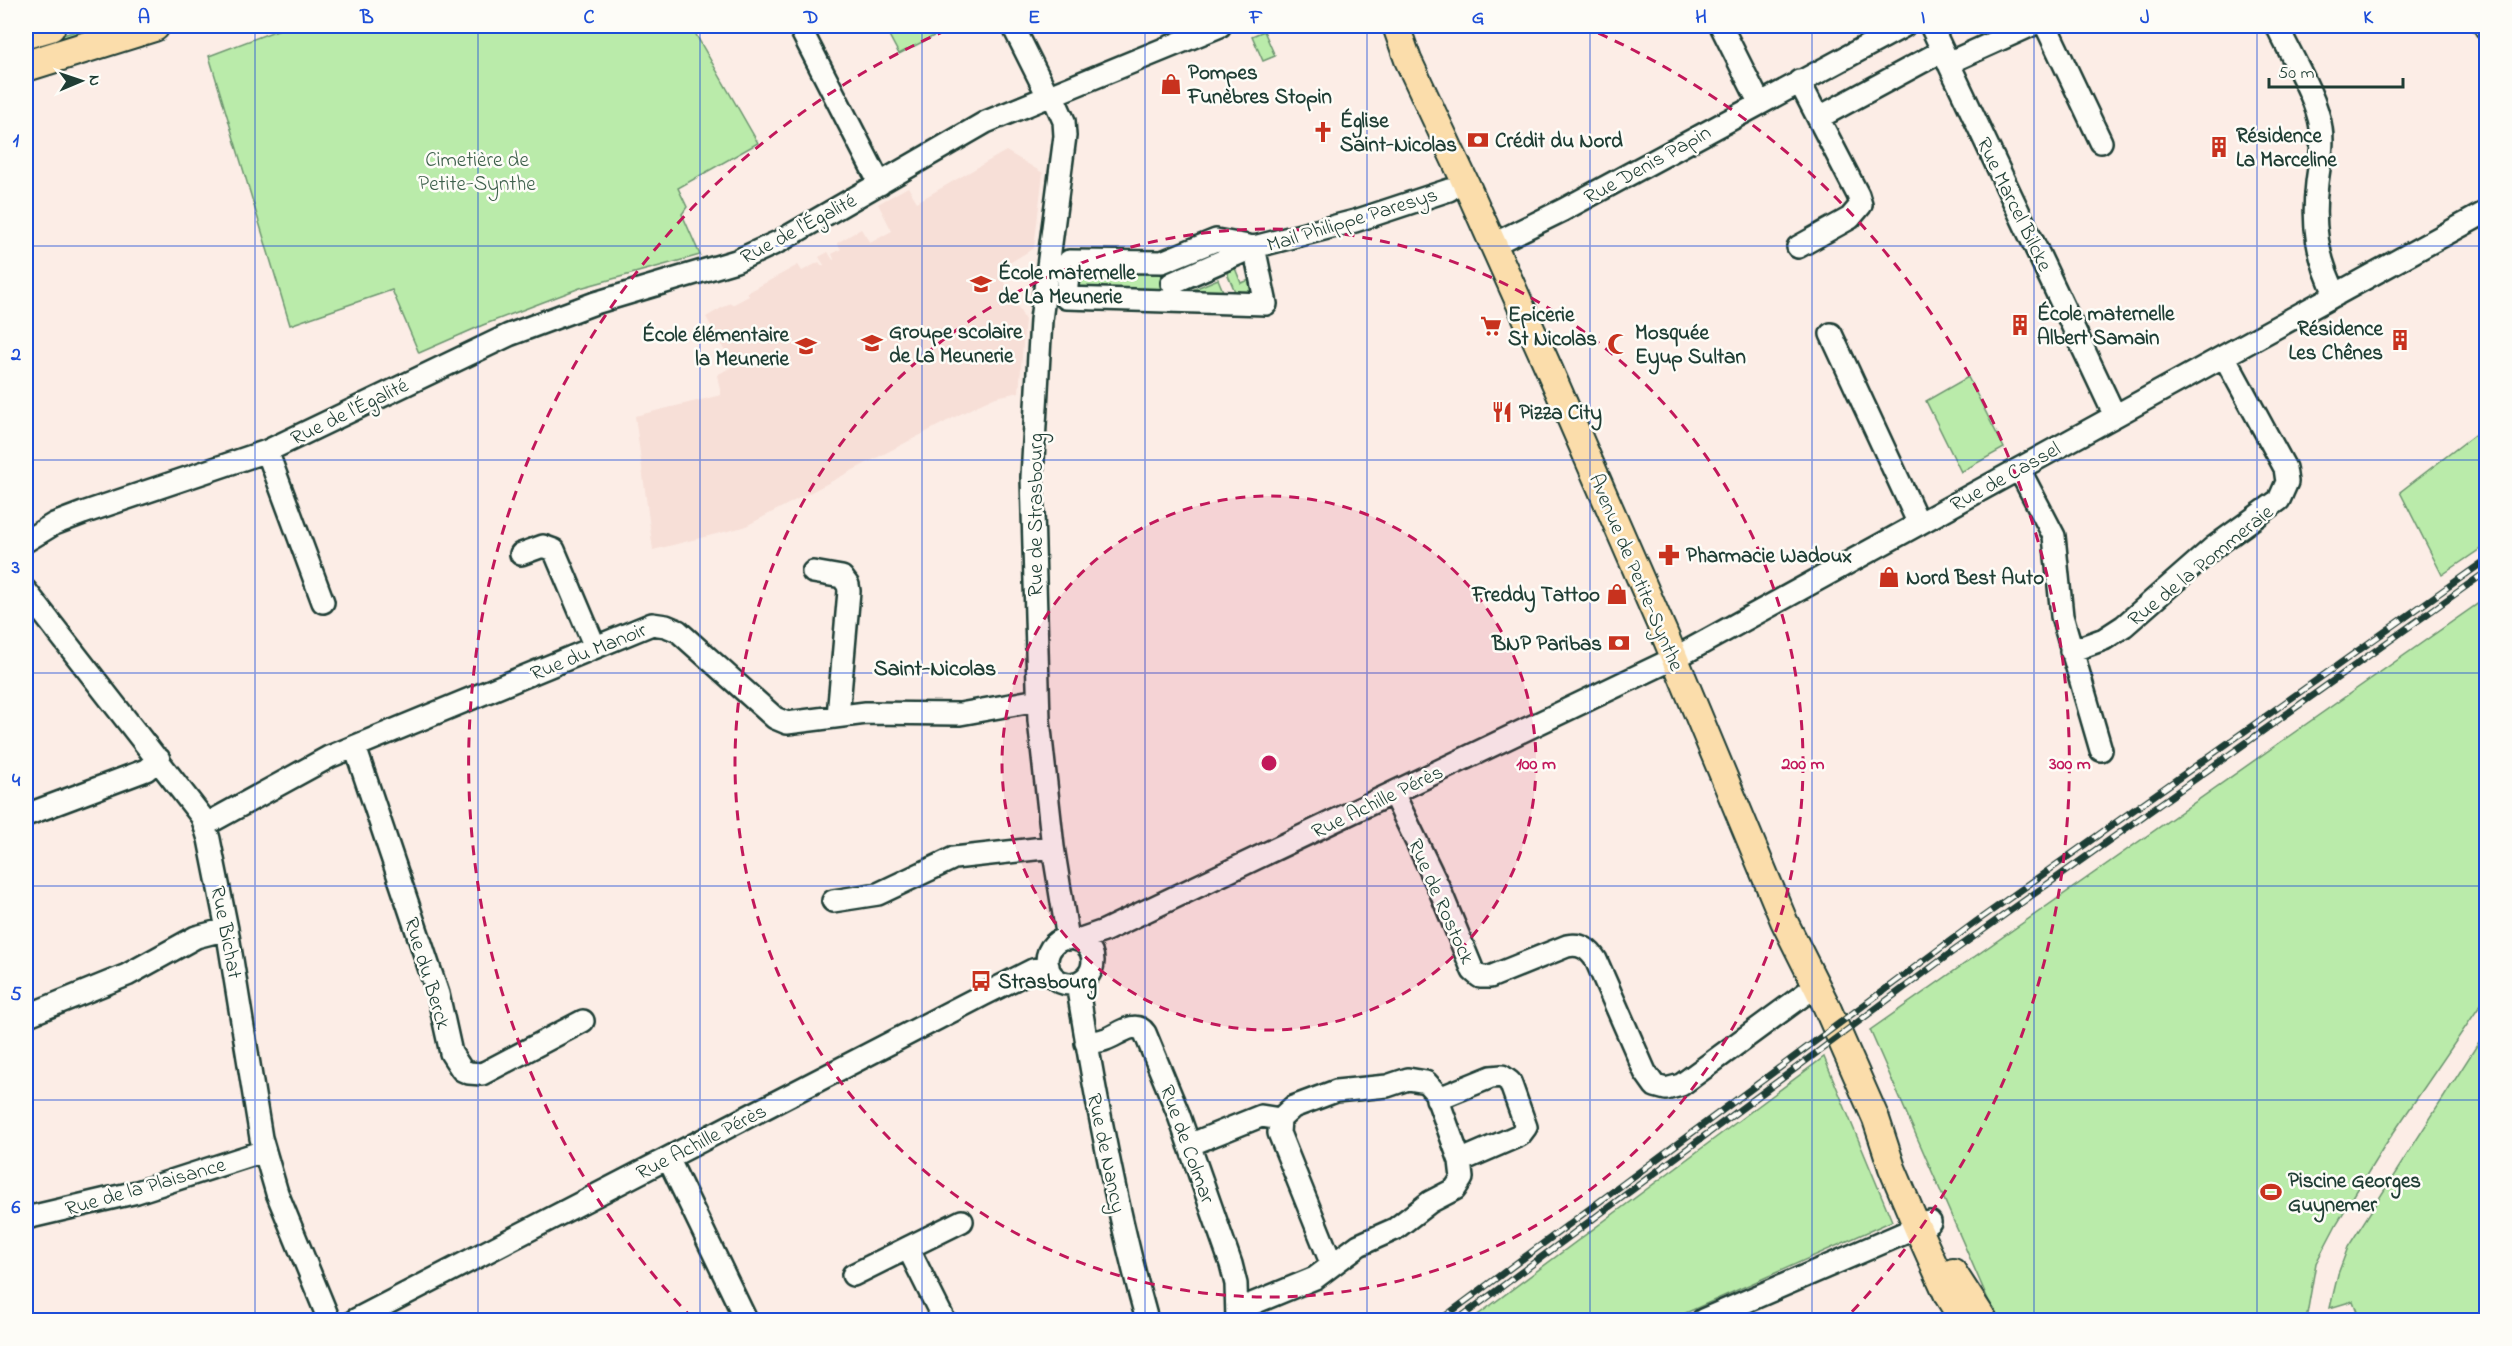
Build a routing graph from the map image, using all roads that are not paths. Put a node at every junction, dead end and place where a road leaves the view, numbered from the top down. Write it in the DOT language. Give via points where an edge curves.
graph roads {
  1 [pos="50,26"];
  2 [pos="154,26"];
  3 [pos="799,26"];
  4 [pos="1013,26"];
  5 [pos="1220,26"];
  6 [pos="1396,26"];
  7 [pos="1721,26"];
  8 [pos="1904,26"];
  9 [pos="1931,26"];
  10 [pos="2030,26"];
  11 [pos="2046,26"];
  12 [pos="2277,26"];
  13 [pos="26,33"];
  14 [pos="1945,57"];
  15 [pos="26,66"];
  16 [pos="1799,81"];
  17 [pos="1050,95"];
  18 [pos="1759,102"];
  19 [pos="1818,118"];
  20 [pos="2101,142"];
  21 [pos="880,184"];
  22 [pos="1449,190"];
  23 [pos="2487,212"];
  24 [pos="1494,244"];
  25 [pos="1798,247"];
  26 [pos="1254,248"];
  27 [pos="1162,262"];
  28 [pos="1057,277"];
  29 [pos="1176,292"];
  30 [pos="2336,295"];
  31 [pos="1831,334"];
  32 [pos="2224,356"];
  33 [pos="2115,416"];
  34 [pos="267,451"];
  35 [pos="2019,469"];
  36 [pos="1919,524"];
  37 [pos="26,541"];
  38 [pos="521,554"];
  39 [pos="813,572"];
  40 [pos="26,591"];
  41 [pos="323,602"];
  42 [pos="595,647"];
  43 [pos="2071,651"];
  44 [pos="1675,658"];
  45 [pos="1038,700"];
  46 [pos="838,716"];
  47 [pos="355,747"];
  48 [pos="2101,750"];
  49 [pos="159,759"];
  50 [pos="1393,793"];
  51 [pos="26,815"];
  52 [pos="205,825"];
  53 [pos="1053,847"];
  54 [pos="833,901"];
  55 [pos="227,928"];
  56 [pos="1073,939"];
  57 [pos="1048,966"];
  58 [pos="1077,983"];
  59 [pos="1817,986"];
  60 [pos="26,1016"];
  61 [pos="583,1021"];
  62 [pos="1086,1043"];
  63 [pos="1437,1099"];
  64 [pos="1280,1119"];
  65 [pos="1190,1145"];
  66 [pos="264,1151"];
  67 [pos="668,1158"];
  68 [pos="1460,1161"];
  69 [pos="26,1218"];
  70 [pos="962,1221"];
  71 [pos="1924,1225"];
  72 [pos="908,1248"];
  73 [pos="1332,1265"];
  74 [pos="853,1275"];
  75 [pos="1237,1315"];
  76 [pos="329,1320"];
  77 [pos="355,1320"];
  78 [pos="746,1320"];
  79 [pos="944,1320"];
  80 [pos="1147,1320"];
  81 [pos="1702,1320"];
  82 [pos="1963,1320"];
  83 [pos="1984,1320"];
  1 -- 13 [label="highway"];
  2 -- 15 [label="highway"];
  3 -- 21 [label="street"];
  4 -- 17 [label="street, Rue de Strasbourg"];
  5 -- 17 [label="street, Rue de l'Égalité"];
  6 -- 24 [label="main road, Avenue de Petite-Synthe" via="1417,81"];
  7 -- 18 [label="street"];
  8 -- 16 [label="street, Rue Denis Papin"];
  9 -- 14 [label="street, Rue Marcel Bilcke"];
  10 -- 14 [label="street"];
  11 -- 20 [label="street"];
  12 -- 30 [label="street" via="2320,124 2315,231 2326,275"];
  14 -- 19 [label="street"];
  14 -- 33 [label="street, Rue Marcel Bilcke"];
  16 -- 18 [label="street, Rue Denis Papin"];
  16 -- 19 [label="street"];
  17 -- 21 [label="street, Rue de l'Égalité" via="975,128"];
  17 -- 28 [label="street, Rue de Strasbourg" via="1063,117 1065,132"];
  18 -- 24 [label="street, Rue Denis Papin"];
  19 -- 25 [label="street" via="1861,206 1850,218"];
  21 -- 34 [label="street, Rue de l'Égalité" via="753,254 595,303 500,339"];
  22 -- 26 [label="street, Mail Philippe Paresys"];
  23 -- 30 [label="street, Rue de Cassel"];
  24 -- 44 [label="main road, Avenue de Petite-Synthe"];
  26 -- 27 [label="street, Mail Philippe Paresys" via="1216,240"];
  26 -- 29 [label="street, Mail Philippe Paresys"];
  26 -- 29 [label="street, Mail Philippe Paresys" via="1266,304"];
  27 -- 28 [label="street, Mail Philippe Paresys" via="1069,261"];
  27 -- 29 [label="street"];
  28 -- 29 [label="street, Mail Philippe Paresys" via="1066,298"];
  28 -- 45 [label="street, Rue de Strasbourg" via="1041,320 1032,466"];
  30 -- 32 [label="street, Rue de Cassel"];
  31 -- 36 [label="street"];
  32 -- 33 [label="street, Rue de Cassel"];
  32 -- 43 [label="street, Rue de la Pommeraie" via="2285,468 2287,482 2283,495 2214,547 2124,626 2104,639"];
  33 -- 35 [label="street, Rue de Cassel"];
  34 -- 37 [label="street, Rue de l'Égalité" via="83,513"];
  34 -- 41 [label="street, Rue de l'Égalité"];
  35 -- 36 [label="street, Rue de Cassel"];
  35 -- 43 [label="street" via="2054,536 2062,616"];
  36 -- 44 [label="street, Rue de Cassel"];
  38 -- 42 [label="street" via="543,546 554,549"];
  39 -- 46 [label="street" via="842,577 848,585"];
  40 -- 49 [label="street, Rue Bichat"];
  42 -- 46 [label="street, Rue du Manoir" via="646,626 666,626 683,635 781,721 801,723"];
  42 -- 47 [label="street, Rue du Manoir"];
  43 -- 48 [label="street"];
  44 -- 50 [label="street, Rue Achille Pérès"];
  44 -- 59 [label="main road, Avenue de Petite-Synthe" via="1774,897"];
  45 -- 46 [label="street, Rue du Manoir" via="953,715"];
  45 -- 53 [label="street, Rue de Strasbourg"];
  47 -- 52 [label="street, Rue du Manoir" via="306,768"];
  47 -- 61 [label="street, Rue du Berck" via="438,994 456,1063 469,1073 482,1074"];
  49 -- 51 [label="street" via="146,770"];
  49 -- 52 [label="street, Rue Bichat"];
  50 -- 56 [label="street, Rue Achille Pérès" via="1104,932"];
  50 -- 59 [label="street, Rue de Rostock" via="1439,888 1473,971 1480,977 1490,977 1567,946 1585,948 1596,960 1645,1072 1659,1088 1681,1085"];
  52 -- 55 [label="street, Rue Bichat"];
  53 -- 54 [label="street" via="954,858 879,894"];
  53 -- 56 [label="street, Rue de Strasbourg"];
  55 -- 60 [label="street" via="196,937 126,975"];
  55 -- 66 [label="street, Rue Bichat"];
  56 -- 57 [label="street" via="1059,941 1052,947"];
  56 -- 58 [label="street" via="1088,948 1092,961 1087,975"];
  57 -- 58 [label="street" via="1058,981"];
  57 -- 67 [label="street, Rue Achille Pérès" via="1027,973"];
  58 -- 62 [label="street, Rue de Nancy"];
  59 -- 71 [label="main road, Avenue de Petite-Synthe" via="1876,1119 1892,1168"];
  62 -- 65 [label="street, Rue de Colmar" via="1134,1027 1143,1030"];
  62 -- 80 [label="street, Rue de Nancy" via="1118,1208"];
  63 -- 64 [label="street" via="1426,1082 1408,1079 1387,1086 1336,1091 1293,1107"];
  63 -- 68 [label="street"];
  63 -- 68 [label="street" via="1502,1076 1510,1082 1524,1117 1526,1127 1520,1135"];
  64 -- 65 [label="street" via="1261,1116"];
  64 -- 73 [label="street" via="1279,1133"];
  65 -- 75 [label="street, Rue de Colmar" via="1234,1275"];
  66 -- 69 [label="street, Rue de la Plaisance" via="137,1192"];
  66 -- 76 [label="street, Rue Bichat"];
  67 -- 77 [label="street, Rue Achille Pérès"];
  67 -- 78 [label="street"];
  68 -- 73 [label="street" via="1462,1178 1455,1190 1430,1202 1395,1229 1359,1245"];
  70 -- 72 [label="street"];
  71 -- 81 [label="street"];
  71 -- 82 [label="main road, Avenue de Petite-Synthe" via="1947,1296"];
  71 -- 83 [label="main road, Avenue de Petite-Synthe"];
  72 -- 74 [label="street"];
  72 -- 79 [label="street"];
  73 -- 75 [label="street" via="1315,1278"];
}
